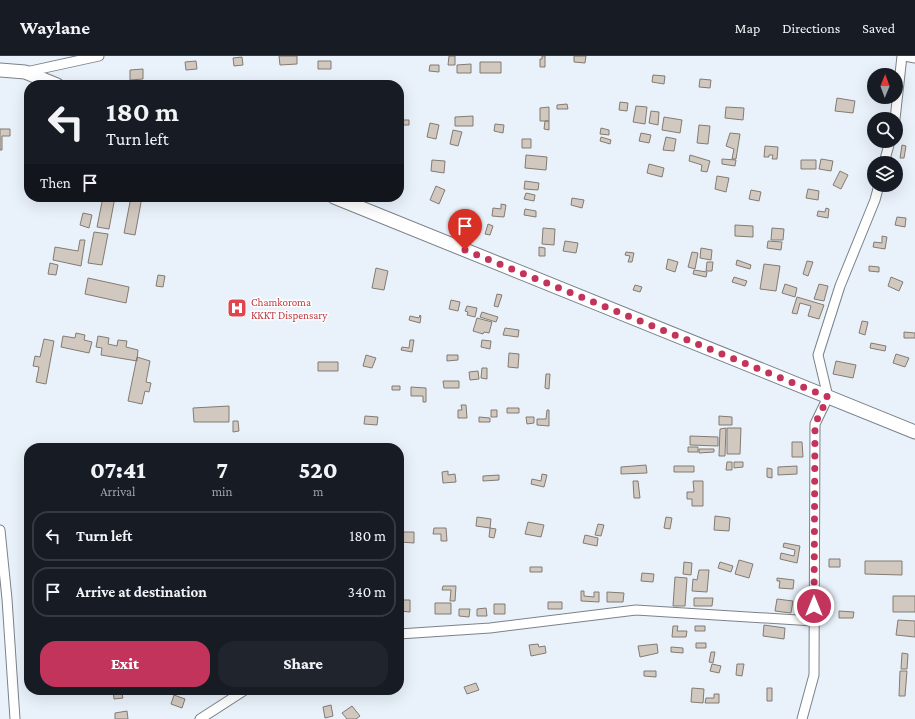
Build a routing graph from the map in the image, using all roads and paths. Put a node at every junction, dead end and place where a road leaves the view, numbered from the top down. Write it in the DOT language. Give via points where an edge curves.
graph roads {
  1 [pos="99,56"];
  2 [pos="903,56"];
  3 [pos="915,58"];
  4 [pos="0,70"];
  5 [pos="25,72"];
  6 [pos="44,80"];
  7 [pos="896,112"];
  8 [pos="877,192"];
  9 [pos="346,202"];
  10 [pos="828,397"];
  11 [pos="915,432"];
  12 [pos="0,530"];
  13 [pos="814,621"];
  14 [pos="404,634"];
  15 [pos="237,695"];
  16 [pos="15,719"];
  17 [pos="200,719"];
  18 [pos="802,719"];
  1 -- 5 [label="street"];
  2 -- 3 [label="street"];
  2 -- 7 [label="street"];
  4 -- 5 [label="street"];
  5 -- 6 [label="street"];
  8 -- 10 [label="street" via="840,286 818,355"];
  9 -- 10 [label="street"];
  10 -- 11 [label="street"];
  10 -- 13 [label="street" via="815,424"];
  12 -- 16 [label="street"];
  13 -- 14 [label="street" via="636,610 490,628"];
  13 -- 18 [label="street" via="814,675"];
  15 -- 17 [label="street"];
}
